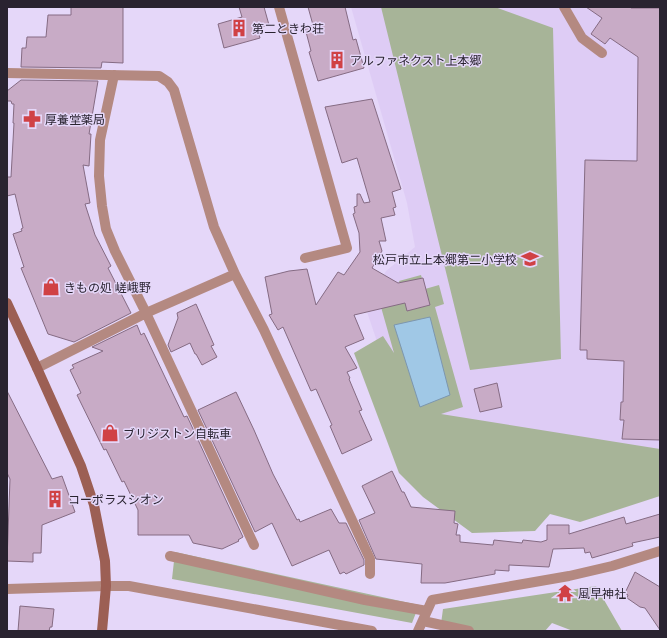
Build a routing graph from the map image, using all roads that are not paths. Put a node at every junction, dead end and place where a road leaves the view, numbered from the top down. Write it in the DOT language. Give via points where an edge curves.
graph roads {
  1 [pos="279,7"];
  2 [pos="564,7"];
  3 [pos="602,53"];
  4 [pos="7,73"];
  5 [pos="114,75"];
  6 [pos="305,258"];
  7 [pos="235,274"];
  8 [pos="7,304"];
  9 [pos="146,314"];
  10 [pos="37,368"];
  11 [pos="254,545"];
  12 [pos="660,551"];
  13 [pos="170,556"];
  14 [pos="370,574"];
  15 [pos="106,586"];
  16 [pos="7,589"];
  17 [pos="425,616"];
  18 [pos="102,631"];
  19 [pos="372,631"];
  20 [pos="418,631"];
  21 [pos="470,631"];
  1 -- 6 [label="street" via="347,248"];
  2 -- 3 [label="street" via="582,38"];
  4 -- 5 [label="street"];
  5 -- 7 [label="street" via="159,76 174,90 214,227"];
  5 -- 9 [label="street" via="100,140 99,176 102,206 106,228 115,251"];
  7 -- 9 [label="street"];
  7 -- 14 [label="street" via="264,330 370,559"];
  8 -- 10 [label="street"];
  9 -- 10 [label="street"];
  9 -- 11 [label="street"];
  10 -- 15 [label="street" via="81,466 94,505 105,561"];
  12 -- 17 [label="street" via="569,576 432,600"];
  13 -- 17 [label="street"];
  15 -- 16 [label="street"];
  15 -- 18 [label="street"];
  15 -- 19 [label="street" via="129,586"];
  17 -- 20 [label="street"];
  17 -- 21 [label="street"];
}
